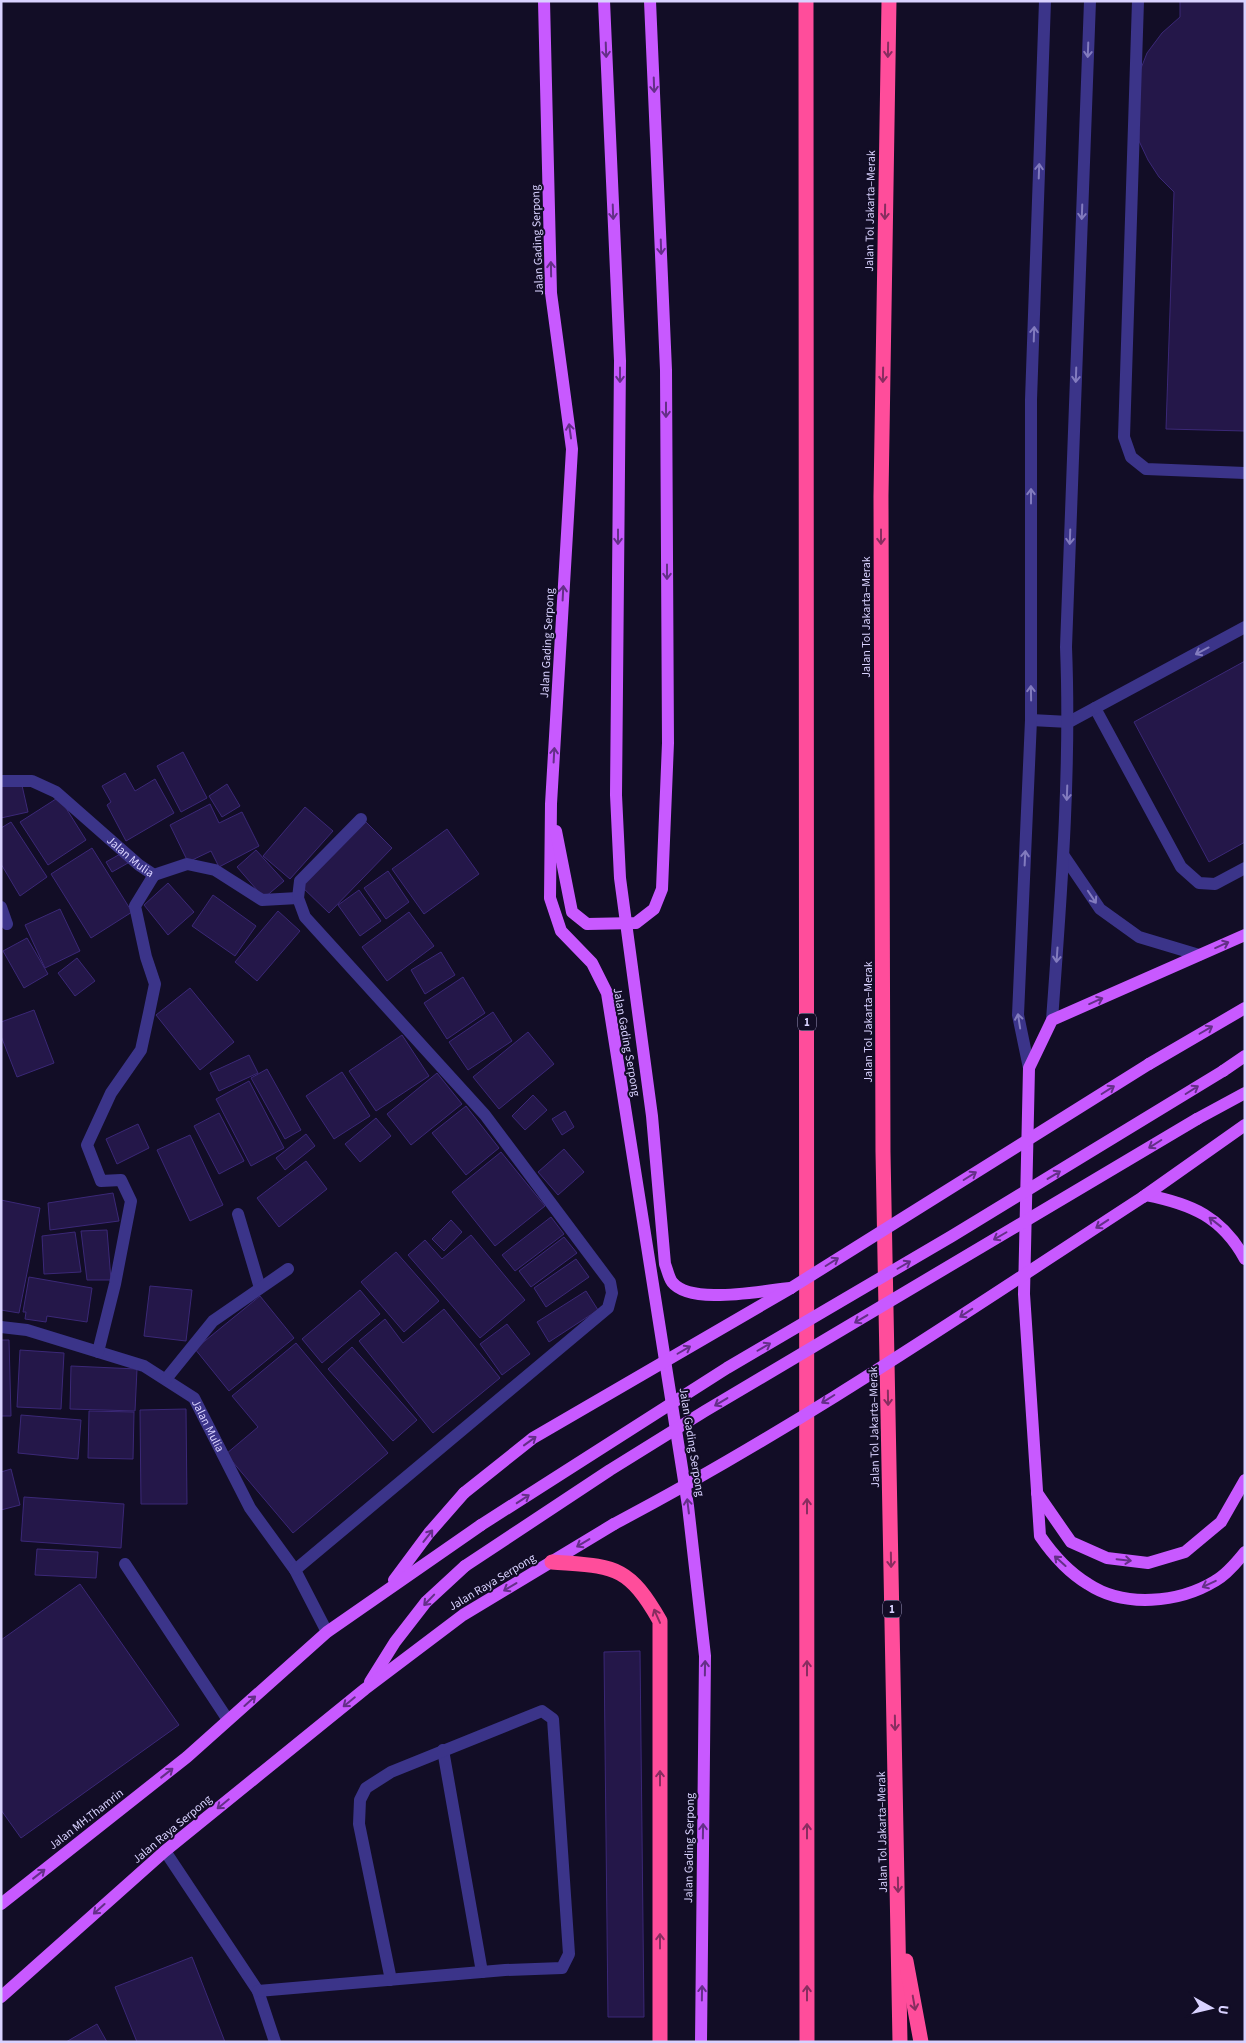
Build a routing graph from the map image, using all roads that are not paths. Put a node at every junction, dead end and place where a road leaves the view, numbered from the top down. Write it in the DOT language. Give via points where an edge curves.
graph roads {
  1 [pos="544,1"];
  2 [pos="604,1"];
  3 [pos="650,1"];
  4 [pos="806,1"];
  5 [pos="889,1"];
  6 [pos="1045,1"];
  7 [pos="1090,1"];
  8 [pos="1138,1"];
  9 [pos="1245,473"];
  10 [pos="1245,627"];
  11 [pos="1096,708"];
  12 [pos="1031,720"];
  13 [pos="1069,722"];
  14 [pos="1,780"];
  15 [pos="551,804"];
  16 [pos="361,820"];
  17 [pos="1064,856"];
  18 [pos="1245,868"];
  19 [pos="154,875"];
  20 [pos="298,898"];
  21 [pos="1,908"];
  22 [pos="7,924"];
  23 [pos="1245,934"];
  24 [pos="1199,955"];
  25 [pos="1242,1010"];
  26 [pos="1052,1020"];
  27 [pos="1245,1056"];
  28 [pos="1029,1068"];
  29 [pos="1245,1093"];
  30 [pos="1245,1125"];
  31 [pos="1144,1196"];
  32 [pos="238,1214"];
  33 [pos="1245,1260"];
  34 [pos="288,1269"];
  35 [pos="260,1288"];
  36 [pos="791,1288"];
  37 [pos="1,1326"];
  38 [pos="98,1352"];
  39 [pos="166,1379"];
  40 [pos="1245,1480"];
  41 [pos="1036,1491"];
  42 [pos="1245,1552"];
  43 [pos="552,1562"];
  44 [pos="125,1564"];
  45 [pos="295,1570"];
  46 [pos="388,1588"];
  47 [pos="327,1632"];
  48 [pos="366,1689"];
  49 [pos="228,1720"];
  50 [pos="442,1750"];
  51 [pos="165,1851"];
  52 [pos="1,1904"];
  53 [pos="899,1920"];
  54 [pos="482,1972"];
  55 [pos="392,1980"];
  56 [pos="258,1991"];
  57 [pos="1,1996"];
  58 [pos="275,2042"];
  59 [pos="660,2042"];
  60 [pos="701,2042"];
  61 [pos="807,2042"];
  62 [pos="900,2042"];
  63 [pos="920,2042"];
  15 -- 1 [label="main road, Jalan Gading Serpong, one-way" via="572,449 552,293"];
  2 -- 36 [label="main road, Jalan Gading Serpong, one-way, bridge" via="620,360 617,814 620,878 652,1116 665,1264 672,1282 688,1293 704,1296"];
  3 -- 15 [label="main road, one-way" via="666,370 668,723 662,889 654,909 636,923 610,924 587,924 572,912"];
  61 -- 4 [label="highway, 1, one-way"];
  5 -- 53 [label="highway, Jalan Tol Jakarta–Merak / 1, one-way" via="880,496 883,1142"];
  12 -- 6 [label="street, one-way" via="1031,400"];
  7 -- 13 [label="street, one-way" via="1067,637"];
  8 -- 9 [label="street" via="1124,438 1131,457 1146,468"];
  10 -- 11 [label="street, one-way"];
  11 -- 13 [label="street"];
  11 -- 18 [label="street" via="1181,867 1199,883 1215,884"];
  12 -- 13 [label="street"];
  28 -- 12 [label="street, one-way" via="1018,1015"];
  13 -- 17 [label="street, one-way"];
  14 -- 19 [label="street, Jalan Mulia" via="32,781 50,788"];
  60 -- 15 [label="main road, Jalan Gading Serpong, one-way" via="705,1656 688,1506 607,993 592,963 561,931 550,898"];
  16 -- 20 [label="street" via="300,881"];
  17 -- 24 [label="street, one-way" via="1100,909 1139,937"];
  17 -- 26 [label="street, one-way"];
  19 -- 20 [label="street, Jalan Mulia" via="187,864 215,870 262,900"];
  19 -- 38 [label="street" via="135,906 155,984 141,1050 111,1093 87,1145 101,1181 121,1180 131,1201"];
  20 -- 45 [label="street" via="305,917 485,1115 610,1282 612,1293 608,1308"];
  21 -- 22 [label="street"];
  24 -- 23 [label="main road, one-way"];
  26 -- 24 [label="main road, one-way"];
  36 -- 25 [label="main road, one-way, bridge" via="1141,1069"];
  26 -- 28 [label="main road"];
  46 -- 27 [label="main road, one-way, bridge" via="727,1368 952,1236"];
  28 -- 41 [label="main road" via="1024,1294"];
  29 -- 48 [label="main road, Jalan Raya Serpong, one-way, bridge" via="705,1411 465,1566 426,1602 395,1642"];
  30 -- 31 [label="main road, Jalan Raya Serpong"];
  33 -- 31 [label="main road, one-way" via="1234,1239 1213,1219 1174,1201"];
  31 -- 43 [label="main road, Jalan Raya Serpong, one-way, bridge" via="851,1385"];
  32 -- 35 [label="street"];
  34 -- 35 [label="street"];
  35 -- 39 [label="street" via="213,1321"];
  46 -- 36 [label="main road, one-way, bridge" via="464,1493 533,1438"];
  37 -- 38 [label="street, Jalan Mulia" via="27,1330"];
  38 -- 39 [label="street, Jalan Mulia" via="144,1366"];
  39 -- 45 [label="street, Jalan Mulia" via="194,1398 250,1508"];
  41 -- 40 [label="main road, one-way" via="1071,1542 1107,1558 1148,1563 1185,1552 1221,1522"];
  42 -- 41 [label="main road, one-way" via="1216,1581 1189,1593 1162,1600 1115,1596 1088,1585 1055,1558 1040,1536"];
  43 -- 48 [label="main road, Jalan Raya Serpong, one-way" via="463,1615"];
  59 -- 43 [label="highway, one-way" via="660,1621 643,1592 619,1572 606,1566"];
  44 -- 49 [label="street"];
  45 -- 47 [label="street, Jalan Mulia"];
  46 -- 47 [label="main road"];
  49 -- 47 [label="main road, one-way"];
  48 -- 51 [label="main road, Jalan Raya Serpong, one-way"];
  52 -- 49 [label="main road, Jalan MH.Thamrin, one-way"];
  50 -- 54 [label="street"];
  50 -- 54 [label="street" via="542,1711 553,1719 569,1954 562,1968"];
  50 -- 55 [label="street" via="391,1772 366,1788 360,1800 359,1824"];
  51 -- 56 [label="street"];
  51 -- 57 [label="main road, Jalan Raya Serpong, one-way"];
  53 -- 62 [label="highway, Jalan Tol Jakarta–Merak / 1"];
  53 -- 63 [label="highway, one-way"];
  54 -- 55 [label="street"];
  55 -- 56 [label="street"];
  56 -- 58 [label="street"];
}
